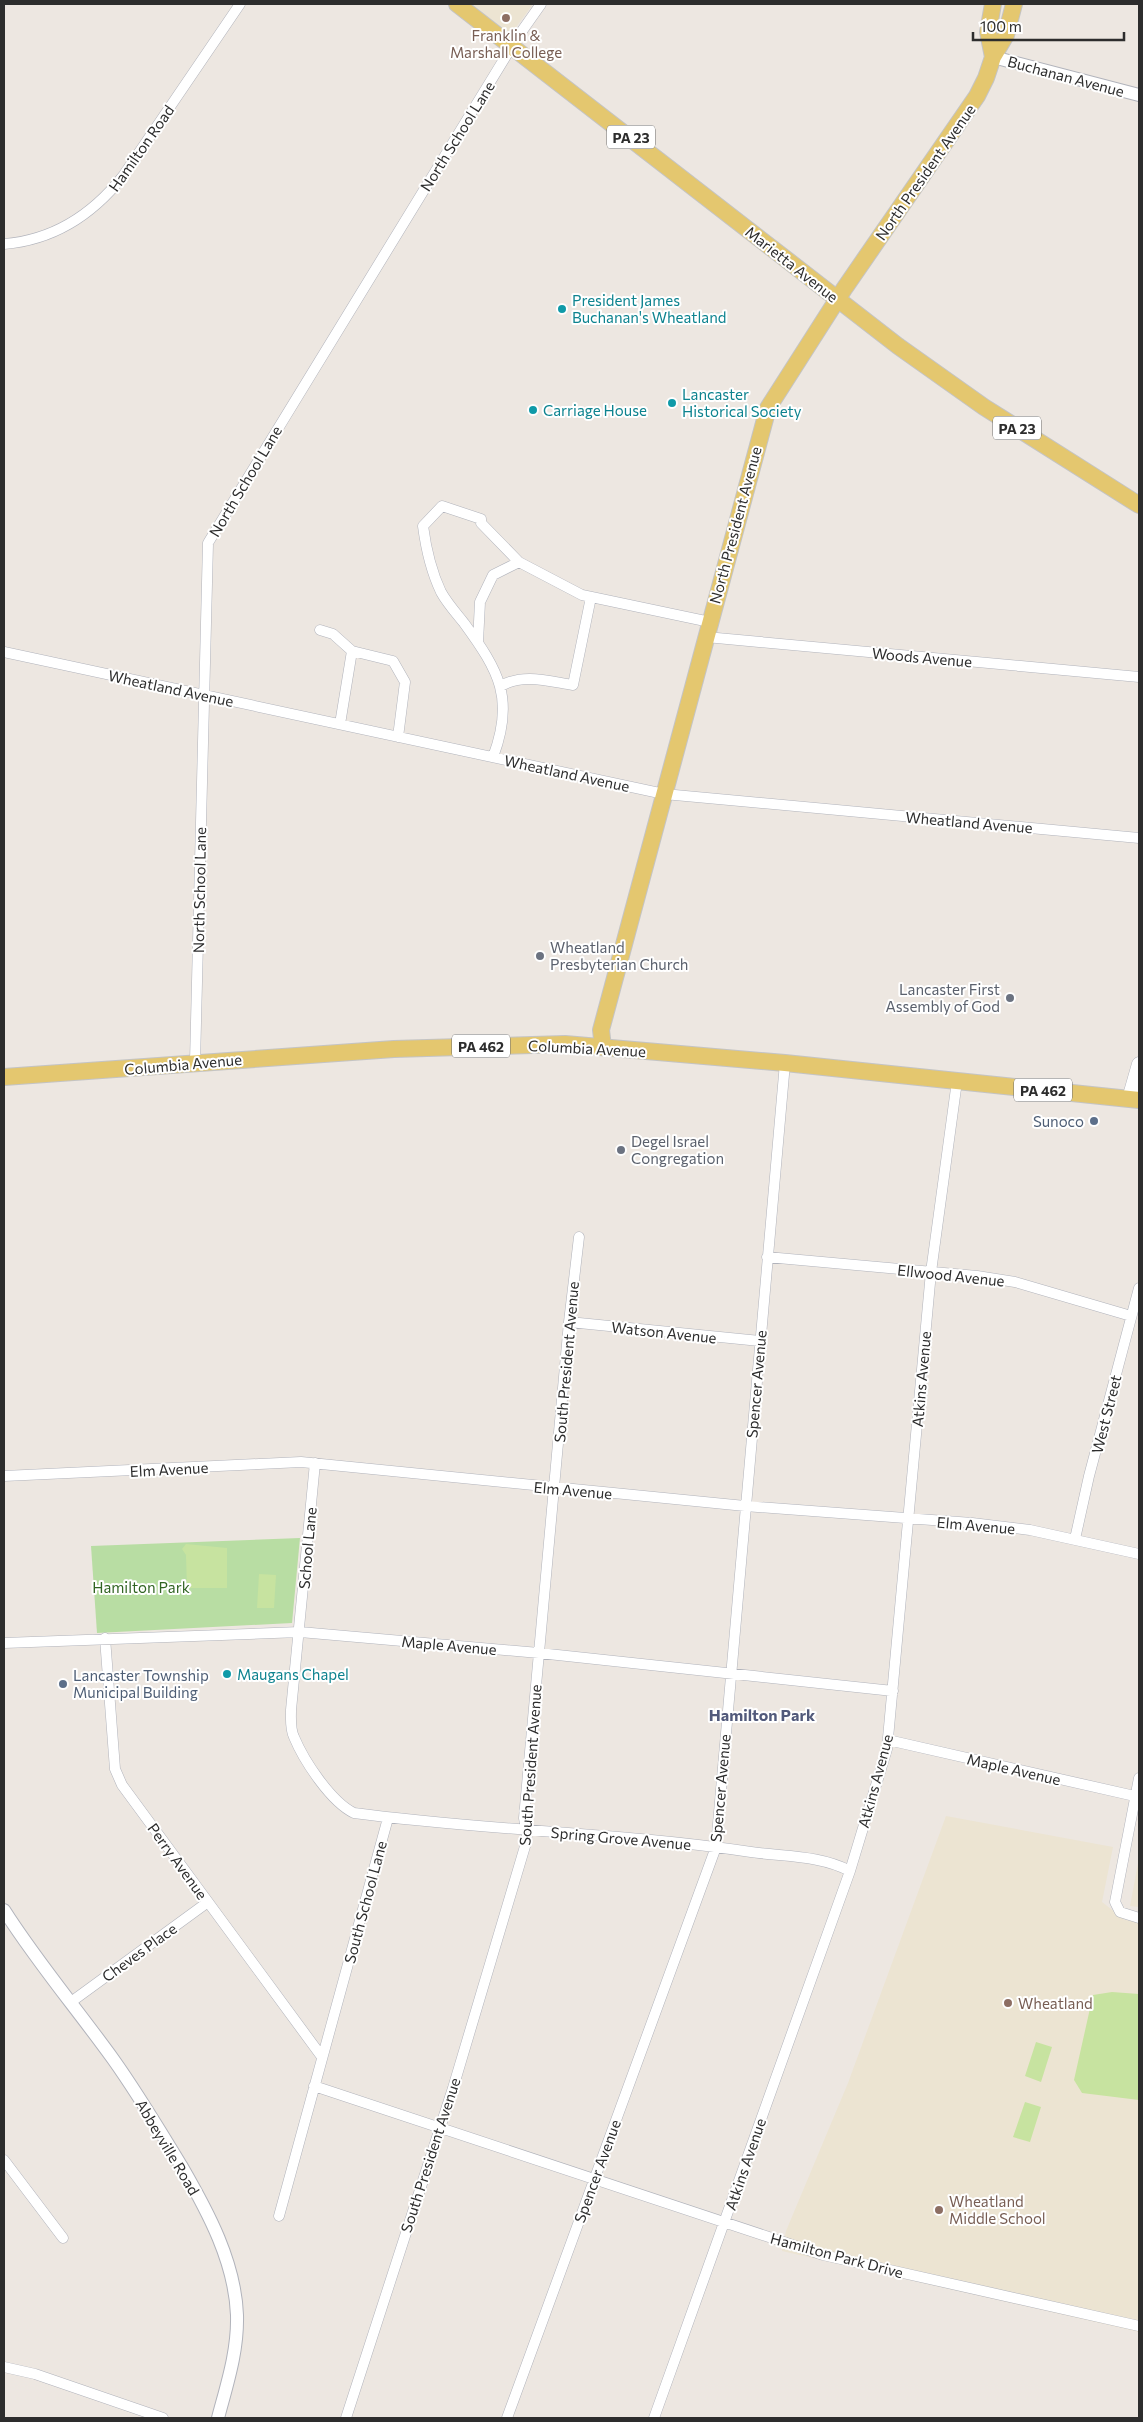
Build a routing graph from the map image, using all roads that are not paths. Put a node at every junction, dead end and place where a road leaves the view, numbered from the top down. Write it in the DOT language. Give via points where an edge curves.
graph roads {
  1 [pos="240,4"];
  2 [pos="457,4"];
  3 [pos="541,4"];
  4 [pos="993,4"];
  5 [pos="1014,4"];
  6 [pos="512,46"];
  7 [pos="992,57"];
  8 [pos="1139,95"];
  9 [pos="4,244"];
  10 [pos="837,300"];
  11 [pos="1139,505"];
  12 [pos="519,562"];
  13 [pos="591,597"];
  14 [pos="708,629"];
  15 [pos="320,630"];
  16 [pos="478,646"];
  17 [pos="352,651"];
  18 [pos="4,652"];
  19 [pos="1139,677"];
  20 [pos="501,686"];
  21 [pos="204,695"];
  22 [pos="340,724"];
  23 [pos="398,737"];
  24 [pos="493,757"];
  25 [pos="664,794"];
  26 [pos="1139,838"];
  27 [pos="603,1047"];
  28 [pos="195,1062"];
  29 [pos="785,1063"];
  30 [pos="1139,1064"];
  31 [pos="4,1076"];
  32 [pos="957,1081"];
  33 [pos="1134,1099"];
  34 [pos="579,1236"];
  35 [pos="767,1257"];
  36 [pos="931,1272"];
  37 [pos="1139,1288"];
  38 [pos="1131,1316"];
  39 [pos="569,1322"];
  40 [pos="760,1341"];
  41 [pos="315,1464"];
  42 [pos="4,1476"];
  43 [pos="553,1488"];
  44 [pos="745,1506"];
  45 [pos="909,1520"];
  46 [pos="1075,1539"];
  47 [pos="1139,1554"];
  48 [pos="300,1632"];
  49 [pos="104,1638"];
  50 [pos="4,1643"];
  51 [pos="539,1654"];
  52 [pos="730,1674"];
  53 [pos="893,1691"];
  54 [pos="888,1740"];
  55 [pos="1139,1778"];
  56 [pos="1138,1796"];
  57 [pos="388,1818"];
  58 [pos="526,1830"];
  59 [pos="716,1846"];
  60 [pos="850,1872"];
  61 [pos="208,1902"];
  62 [pos="6,1917"];
  63 [pos="1139,1918"];
  64 [pos="71,2002"];
  65 [pos="322,2057"];
  66 [pos="314,2086"];
  67 [pos="439,2127"];
  68 [pos="4,2160"];
  69 [pos="594,2178"];
  70 [pos="279,2216"];
  71 [pos="724,2222"];
  72 [pos="63,2238"];
  73 [pos="1139,2326"];
  74 [pos="4,2367"];
  75 [pos="163,2418"];
  76 [pos="218,2418"];
  77 [pos="346,2418"];
  78 [pos="507,2418"];
  79 [pos="654,2418"];
  1 -- 9 [label="street, Hamilton Road" via="106,197 85,214 49,234"];
  2 -- 6 [label="main road, Marietta Avenue / PA 23"];
  3 -- 6 [label="street, North School Lane"];
  4 -- 7 [label="main road, North President Avenue" via="988,32"];
  5 -- 7 [label="main road, North President Avenue" via="1006,35"];
  6 -- 10 [label="main road, Marietta Avenue / PA 23"];
  6 -- 21 [label="street, North School Lane" via="211,535 207,552"];
  7 -- 8 [label="street, Buchanan Avenue"];
  7 -- 10 [label="main road, North President Avenue" via="983,85 968,111"];
  10 -- 11 [label="main road, Marietta Avenue / PA 23" via="984,407"];
  10 -- 14 [label="main road, North President Avenue" via="768,408"];
  12 -- 13 [label="street, Woods Avenue"];
  12 -- 16 [label="street" via="493,576 480,602"];
  12 -- 16 [label="street, Woods Avenue" via="481,519 442,506 423,526 427,554 442,593"];
  13 -- 14 [label="street, Woods Avenue"];
  13 -- 20 [label="street" via="573,685 535,678 513,679"];
  14 -- 19 [label="street, Woods Avenue"];
  14 -- 25 [label="main road, North President Avenue"];
  15 -- 17 [label="street" via="333,634"];
  16 -- 20 [label="street"];
  17 -- 22 [label="street"];
  17 -- 23 [label="street" via="393,661 405,682"];
  18 -- 21 [label="street, Wheatland Avenue"];
  20 -- 24 [label="street" via="503,720"];
  21 -- 22 [label="street, Wheatland Avenue"];
  21 -- 28 [label="street, North School Lane"];
  22 -- 23 [label="street, Wheatland Avenue"];
  23 -- 24 [label="street, Wheatland Avenue"];
  24 -- 25 [label="street, Wheatland Avenue"];
  25 -- 26 [label="street, Wheatland Avenue"];
  25 -- 27 [label="main road, North President Avenue" via="601,1030"];
  27 -- 28 [label="main road, Columbia Avenue / PA 462" via="565,1044 467,1046"];
  27 -- 29 [label="main road, Columbia Avenue / PA 462"];
  28 -- 31 [label="main road, Columbia Avenue / PA 462"];
  29 -- 32 [label="main road, Columbia Avenue / PA 462"];
  29 -- 35 [label="street, Spencer Avenue"];
  30 -- 33 [label="main road, PA 462"];
  32 -- 33 [label="main road, Columbia Avenue / PA 462"];
  32 -- 36 [label="street, Atkins Avenue"];
  34 -- 39 [label="street, South President Avenue"];
  35 -- 36 [label="street, Ellwood Avenue"];
  35 -- 40 [label="street, Spencer Avenue"];
  36 -- 38 [label="street, Ellwood Avenue" via="1016,1282"];
  36 -- 45 [label="street, Atkins Avenue"];
  37 -- 38 [label="street, West Street"];
  38 -- 46 [label="street, West Street"];
  39 -- 40 [label="street, Watson Avenue"];
  39 -- 43 [label="street, South President Avenue"];
  40 -- 44 [label="street, Spencer Avenue"];
  41 -- 42 [label="street, Elm Avenue"];
  41 -- 43 [label="street, Elm Avenue"];
  41 -- 48 [label="street, School Lane"];
  43 -- 44 [label="street, Elm Avenue"];
  43 -- 51 [label="street, South President Avenue"];
  44 -- 45 [label="street, Elm Avenue"];
  44 -- 52 [label="street, Spencer Avenue"];
  45 -- 46 [label="street, Elm Avenue" via="982,1524"];
  45 -- 53 [label="street, Atkins Avenue"];
  46 -- 47 [label="street, Elm Avenue"];
  48 -- 49 [label="street, Maple Avenue"];
  48 -- 51 [label="street, Maple Avenue"];
  48 -- 57 [label="street" via="291,1710 293,1736 327,1790 340,1804 354,1813"];
  49 -- 50 [label="street, Maple Avenue"];
  49 -- 61 [label="street, Perry Avenue" via="115,1769 122,1785"];
  51 -- 52 [label="street, Maple Avenue"];
  51 -- 58 [label="street, South President Avenue" via="524,1818"];
  52 -- 53 [label="street, Maple Avenue"];
  52 -- 59 [label="street, Spencer Avenue"];
  53 -- 54 [label="street, Atkins Avenue"];
  54 -- 56 [label="street, Maple Avenue"];
  54 -- 60 [label="street, Atkins Avenue"];
  55 -- 56 [label="street"];
  56 -- 63 [label="street" via="1115,1902 1120,1912"];
  57 -- 58 [label="street, Spring Grove Avenue"];
  57 -- 65 [label="street, South School Lane"];
  58 -- 59 [label="street, Spring Grove Avenue"];
  58 -- 67 [label="street, South President Avenue" via="526,1844 493,1958"];
  59 -- 60 [label="street, Spring Grove Avenue" via="820,1859"];
  59 -- 69 [label="street, Spencer Avenue"];
  60 -- 71 [label="street, Atkins Avenue"];
  61 -- 64 [label="street, Cheves Place"];
  61 -- 65 [label="street, Perry Avenue"];
  62 -- 64 [label="street, Abbeyville Road"];
  64 -- 76 [label="street, Abbeyville Road" via="151,2116 197,2192 226,2256 237,2325 233,2364"];
  65 -- 66 [label="street, South School Lane"];
  66 -- 67 [label="street, Hamilton Park Drive"];
  66 -- 70 [label="street, South School Lane"];
  67 -- 69 [label="street, Hamilton Park Drive"];
  67 -- 77 [label="street, South President Avenue"];
  68 -- 72 [label="street"];
  69 -- 71 [label="street, Hamilton Park Drive"];
  69 -- 78 [label="street, Spencer Avenue"];
  71 -- 73 [label="street, Hamilton Park Drive" via="823,2254"];
  71 -- 79 [label="street, Atkins Avenue"];
  74 -- 75 [label="street" via="35,2374"];
}
